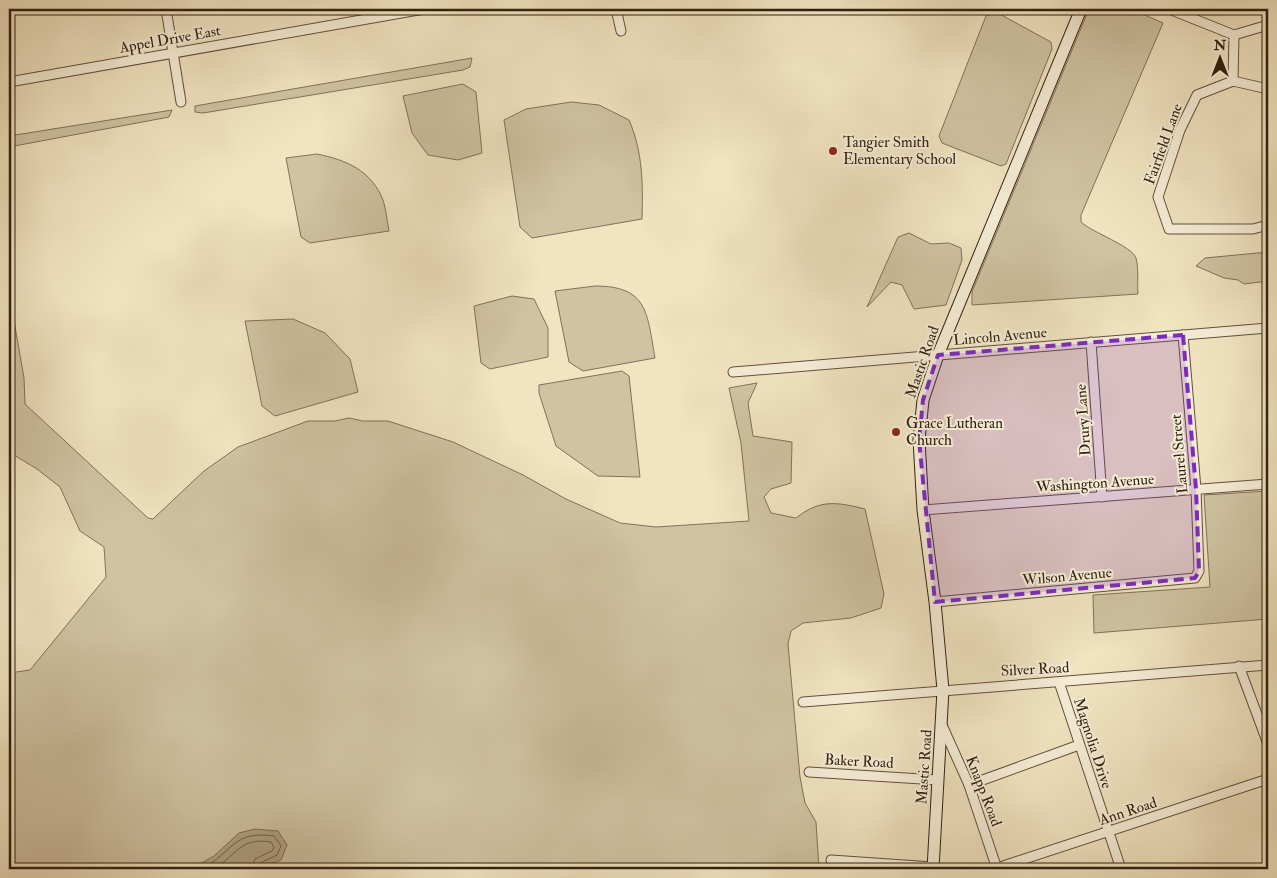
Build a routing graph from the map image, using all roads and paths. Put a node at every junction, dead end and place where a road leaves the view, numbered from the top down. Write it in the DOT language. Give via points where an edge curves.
graph roads {
  1 [pos="166,9"];
  2 [pos="424,9"];
  3 [pos="616,9"];
  4 [pos="1081,9"];
  5 [pos="1169,9"];
  6 [pos="1268,25"];
  7 [pos="620,31"];
  8 [pos="1234,35"];
  9 [pos="174,53"];
  10 [pos="1232,81"];
  11 [pos="9,82"];
  12 [pos="1268,88"];
  13 [pos="181,102"];
  14 [pos="1268,225"];
  15 [pos="1268,328"];
  16 [pos="1183,335"];
  17 [pos="1091,342"];
  18 [pos="938,355"];
  19 [pos="733,372"];
  20 [pos="1268,484"];
  21 [pos="1196,489"];
  22 [pos="1102,497"];
  23 [pos="923,510"];
  24 [pos="1199,571"];
  25 [pos="935,602"];
  26 [pos="1268,664"];
  27 [pos="1240,666"];
  28 [pos="1059,682"];
  29 [pos="943,690"];
  30 [pos="803,702"];
  31 [pos="942,724"];
  32 [pos="1268,744"];
  33 [pos="1079,745"];
  34 [pos="809,772"];
  35 [pos="1268,779"];
  36 [pos="938,780"];
  37 [pos="969,785"];
  38 [pos="1109,832"];
  39 [pos="830,860"];
  40 [pos="933,868"];
  41 [pos="997,869"];
  42 [pos="1121,869"];
  1 -- 9 [label="street"];
  2 -- 9 [label="street, Appel Drive East"];
  3 -- 7 [label="street"];
  4 -- 18 [label="main road, Mastic Road"];
  5 -- 8 [label="street"];
  6 -- 8 [label="street"];
  8 -- 10 [label="street"];
  9 -- 11 [label="street, Appel Drive East"];
  9 -- 13 [label="street"];
  10 -- 12 [label="street"];
  10 -- 14 [label="street, Fairfield Lane" via="1197,95 1180,130 1158,197 1169,229 1253,230"];
  15 -- 16 [label="street, Lincoln Avenue"];
  16 -- 17 [label="street, Lincoln Avenue"];
  16 -- 21 [label="street, Laurel Street"];
  17 -- 18 [label="street, Lincoln Avenue"];
  17 -- 22 [label="street, Drury Lane"];
  18 -- 19 [label="street, Lincoln Avenue"];
  18 -- 23 [label="main road, Mastic Road" via="920,418"];
  20 -- 21 [label="street, Washington Avenue"];
  21 -- 22 [label="street, Washington Avenue"];
  21 -- 24 [label="street, Laurel Street"];
  22 -- 23 [label="street, Washington Avenue"];
  23 -- 25 [label="main road, Mastic Road"];
  24 -- 25 [label="street, Wilson Avenue" via="1195,578"];
  25 -- 29 [label="main road, Mastic Road"];
  26 -- 27 [label="street, Silver Road"];
  27 -- 28 [label="street, Silver Road"];
  27 -- 32 [label="street"];
  28 -- 29 [label="street, Silver Road"];
  28 -- 33 [label="street, Magnolia Drive"];
  29 -- 30 [label="street, Silver Road"];
  29 -- 31 [label="main road, Mastic Road"];
  31 -- 36 [label="main road, Mastic Road"];
  31 -- 37 [label="street, Knapp Road"];
  33 -- 37 [label="street"];
  33 -- 38 [label="street, Magnolia Drive"];
  34 -- 36 [label="street, Baker Road"];
  35 -- 38 [label="street, Ann Road"];
  36 -- 40 [label="main road, Mastic Road"];
  37 -- 41 [label="street, Knapp Road"];
  38 -- 41 [label="street, Ann Road"];
  38 -- 42 [label="street, Magnolia Drive"];
  39 -- 40 [label="street"];
}
